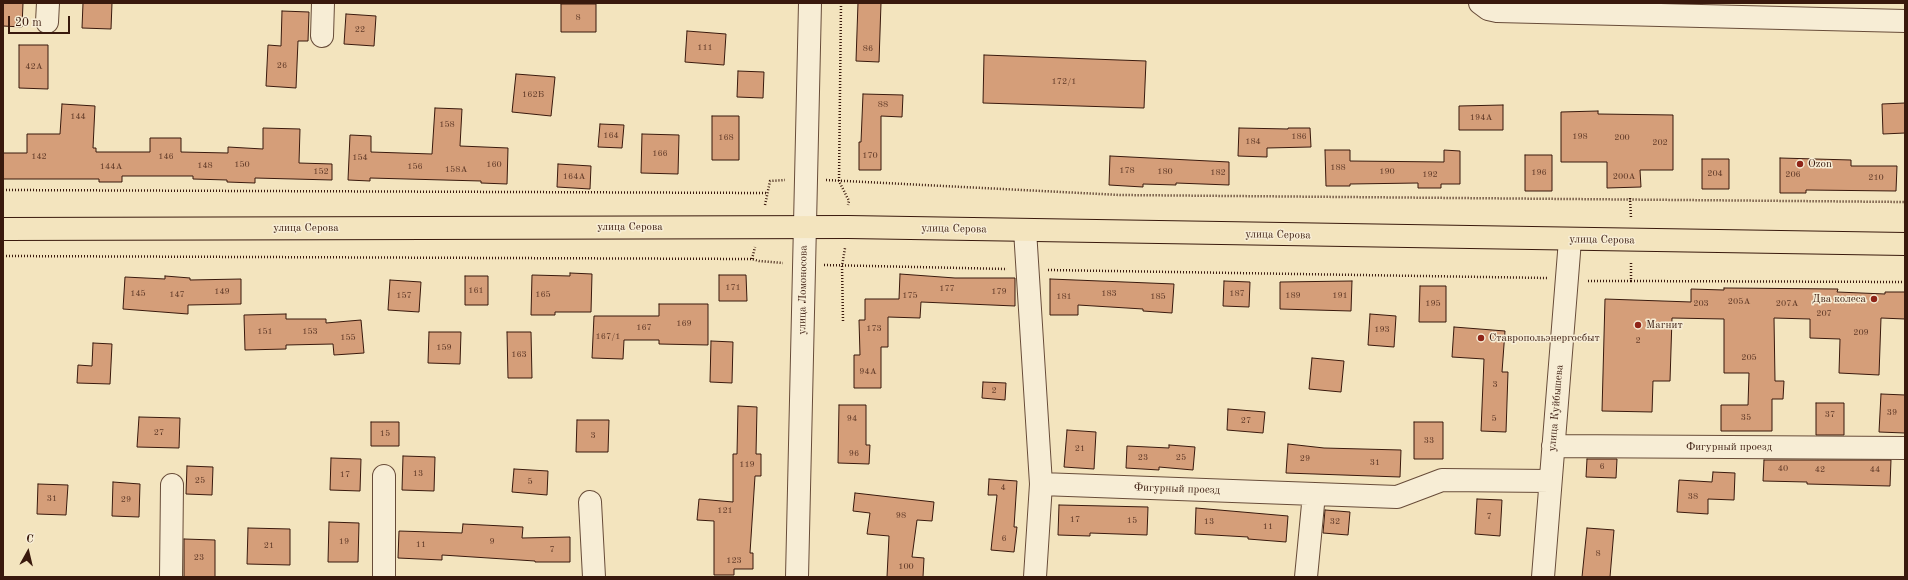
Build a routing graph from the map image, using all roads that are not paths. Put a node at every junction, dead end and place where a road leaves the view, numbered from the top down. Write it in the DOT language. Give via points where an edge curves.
graph roads {
  1 [pos="323,3"];
  2 [pos="810,3"];
  3 [pos="1480,3"];
  4 [pos="1905,21"];
  5 [pos="322,36"];
  6 [pos="804,227"];
  7 [pos="3,228"];
  8 [pos="1025,230"];
  9 [pos="1570,240"];
  10 [pos="1905,244"];
  11 [pos="1554,446"];
  12 [pos="1905,448"];
  13 [pos="384,476"];
  14 [pos="1550,481"];
  15 [pos="1041,484"];
  16 [pos="172,485"];
  17 [pos="1314,494"];
  18 [pos="590,502"];
  19 [pos="171,577"];
  20 [pos="384,577"];
  21 [pos="594,577"];
  22 [pos="797,577"];
  23 [pos="1035,577"];
  24 [pos="1306,577"];
  25 [pos="1543,577"];
  1 -- 5 [label="street"];
  2 -- 6 [label="street, улица Ломоносова"];
  3 -- 4 [label="street" via="1488,9 1497,11"];
  6 -- 7 [label="main road, улица Серова"];
  6 -- 8 [label="main road, улица Серова"];
  6 -- 22 [label="street, улица Ломоносова"];
  8 -- 9 [label="main road, улица Серова"];
  8 -- 15 [label="street"];
  9 -- 10 [label="main road, улица Серова"];
  9 -- 11 [label="street, улица Куйбышева"];
  11 -- 12 [label="street, Фигурный проезд"];
  11 -- 14 [label="street, улица Куйбышева"];
  13 -- 20 [label="street"];
  14 -- 17 [label="street, Фигурный проезд" via="1442,480 1397,497"];
  14 -- 25 [label="street, улица Куйбышева"];
  15 -- 17 [label="street, Фигурный проезд"];
  15 -- 23 [label="street"];
  16 -- 19 [label="street"];
  17 -- 24 [label="street"];
  18 -- 21 [label="street"];
}
